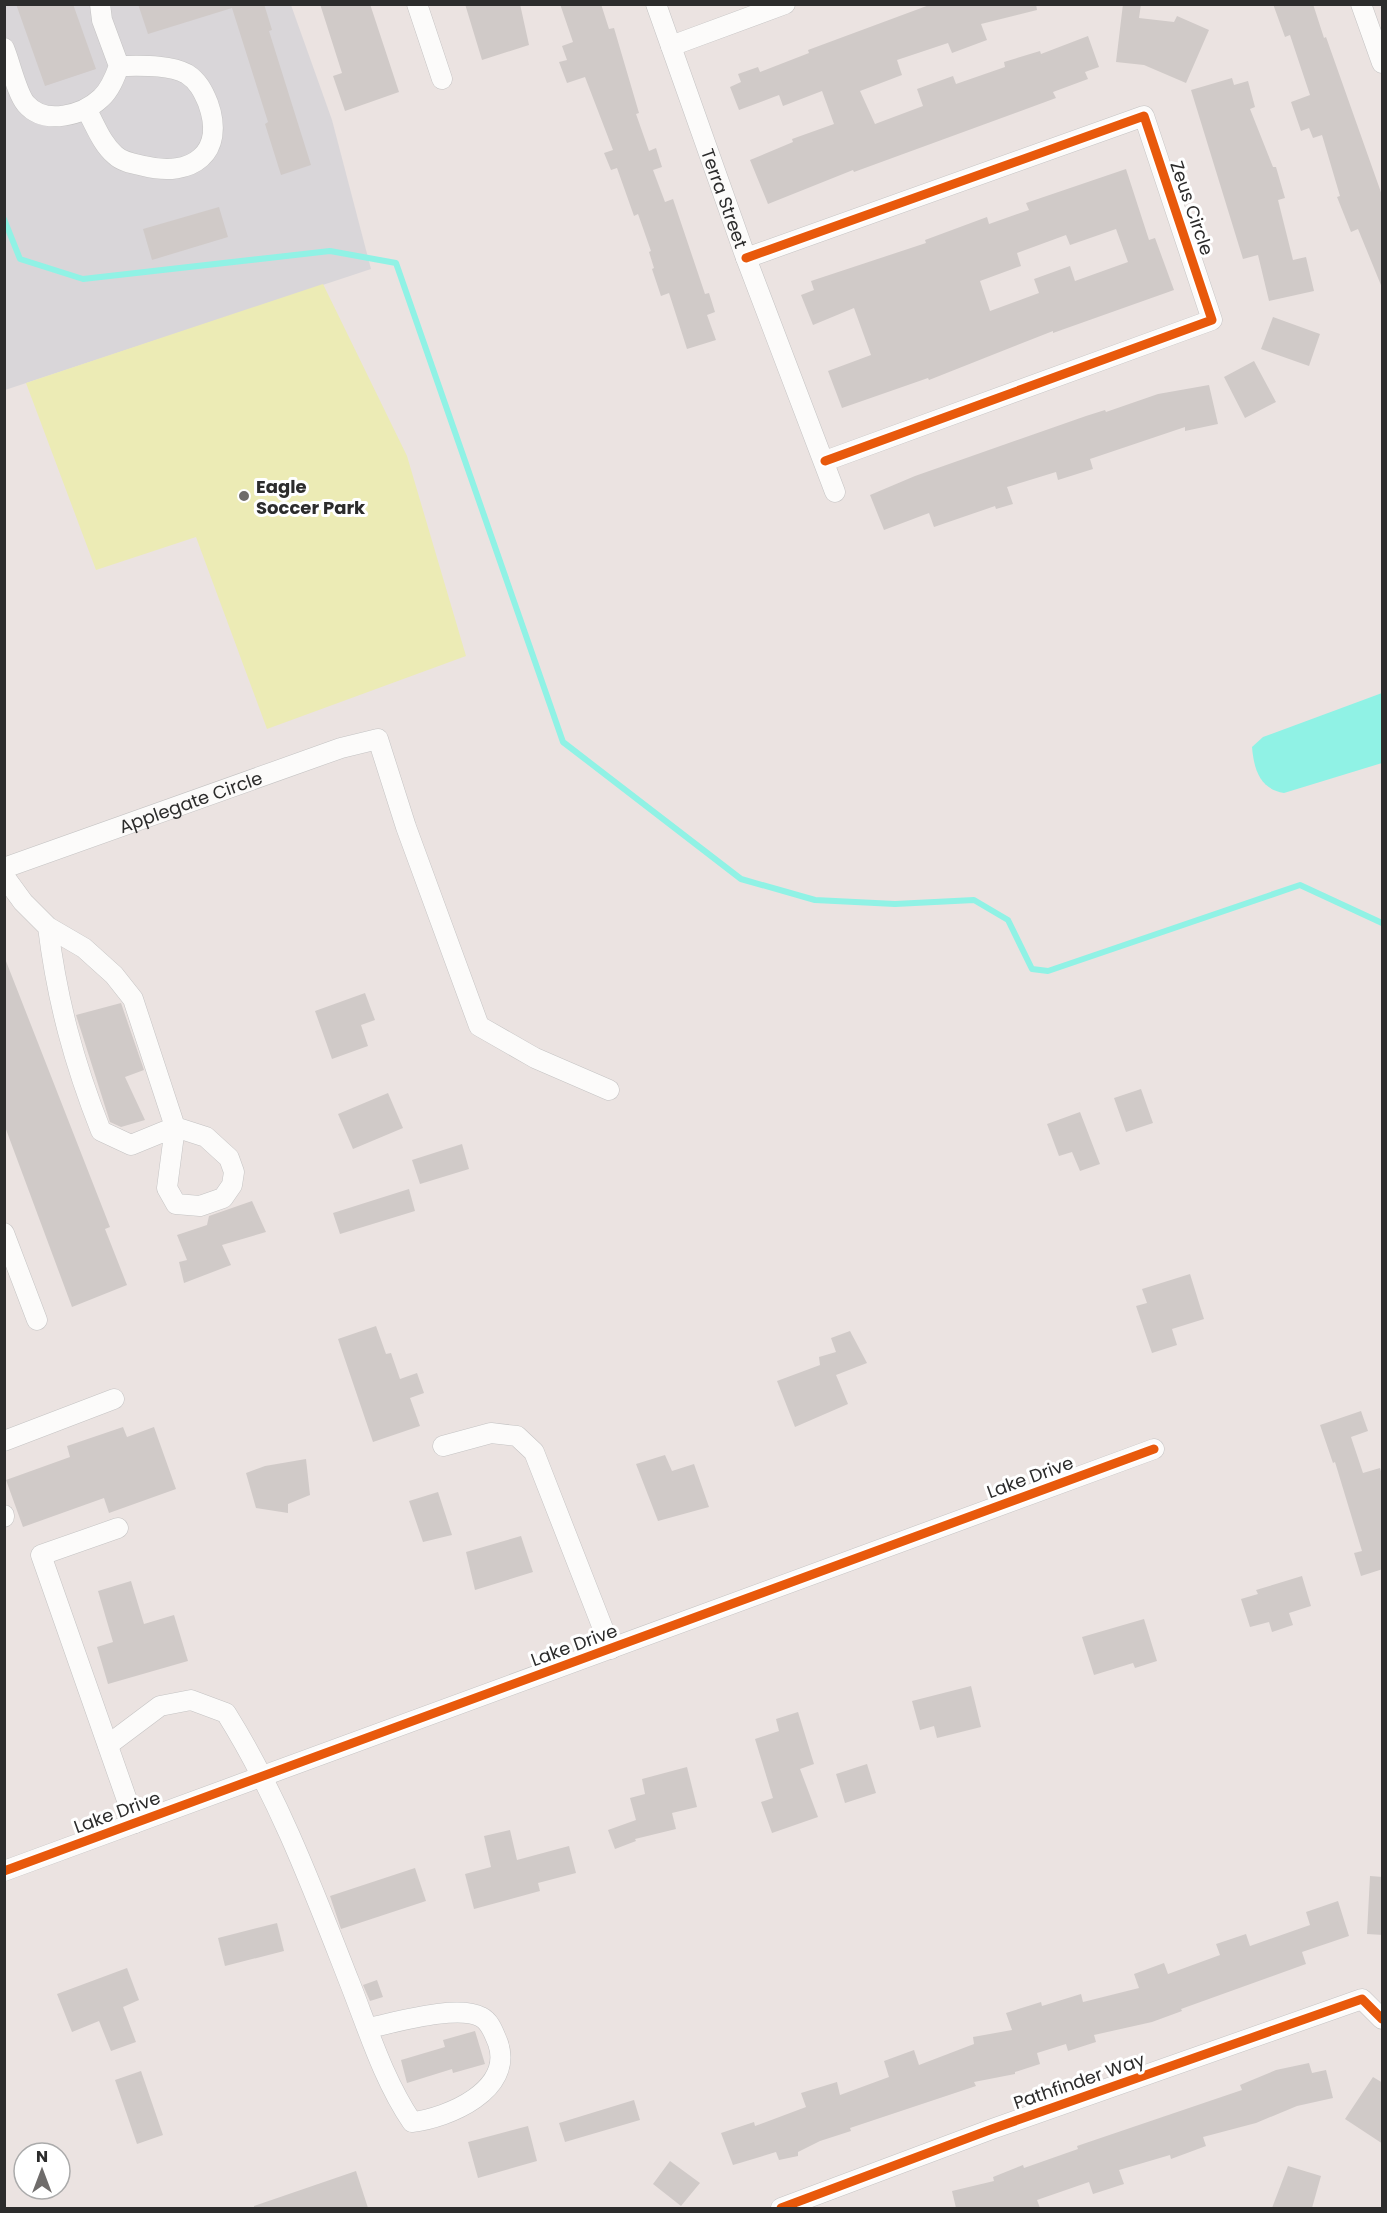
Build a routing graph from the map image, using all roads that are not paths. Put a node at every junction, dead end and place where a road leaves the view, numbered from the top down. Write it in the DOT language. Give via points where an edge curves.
graph roads {
  1 [pos="100,4"];
  2 [pos="417,4"];
  3 [pos="656,4"];
  4 [pos="785,4"];
  5 [pos="1361,4"];
  6 [pos="671,46"];
  7 [pos="4,48"];
  8 [pos="1383,63"];
  9 [pos="119,66"];
  10 [pos="442,79"];
  11 [pos="86,109"];
  12 [pos="746,258"];
  13 [pos="825,461"];
  14 [pos="835,492"];
  15 [pos="4,868"];
  16 [pos="4,876"];
  17 [pos="48,927"];
  18 [pos="609,1090"];
  19 [pos="4,1233"];
  20 [pos="37,1320"];
  21 [pos="114,1399"];
  22 [pos="4,1441"];
  23 [pos="443,1446"];
  24 [pos="1154,1449"];
  25 [pos="118,1528"];
  26 [pos="611,1649"];
  27 [pos="108,1745"];
  28 [pos="262,1777"];
  29 [pos="135,1823"];
  30 [pos="4,1871"];
  31 [pos="1383,2019"];
  32 [pos="368,2028"];
  33 [pos="782,2208"];
  1 -- 9 [label="street"];
  2 -- 10 [label="street"];
  3 -- 6 [label="street, Terra Street"];
  4 -- 6 [label="street"];
  5 -- 8 [label="street"];
  6 -- 12 [label="street, Terra Street"];
  7 -- 11 [label="street" via="26,104 41,114 61,117"];
  9 -- 11 [label="street" via="102,97"];
  9 -- 11 [label="street" via="155,67 186,74 202,88 213,124 213,140 203,158 166,169 117,158 106,147"];
  12 -- 13 [label="street, Terra Street"];
  12 -- 13 [label="street, Zeus Circle" via="1143,116 1212,320"];
  13 -- 14 [label="street, Terra Street"];
  15 -- 18 [label="street, Applegate Circle" via="341,748 378,739 479,1026 535,1058"];
  16 -- 17 [label="street"];
  17 -- 17 [label="street" via="84,948 133,999 175,1127 131,1145 101,1131 63,1021"];
  19 -- 20 [label="street"];
  21 -- 22 [label="street"];
  23 -- 26 [label="street" via="491,1433 517,1436 534,1452"];
  24 -- 26 [label="street, Lake Drive"];
  25 -- 27 [label="street" via="41,1555"];
  26 -- 28 [label="street, Lake Drive"];
  27 -- 28 [label="street" via="160,1706 191,1700 226,1713"];
  27 -- 29 [label="street"];
  28 -- 29 [label="street, Lake Drive"];
  28 -- 32 [label="street" via="304,1867"];
  29 -- 30 [label="street, Lake Drive"];
  31 -- 33 [label="street, Pathfinder Way" via="1362,1999 992,2129"];
  32 -- 32 [label="street" via="394,2096 412,2122 431,2120 478,2098 496,2075 501,2052 492,2028 481,2017 458,2012"];
}
